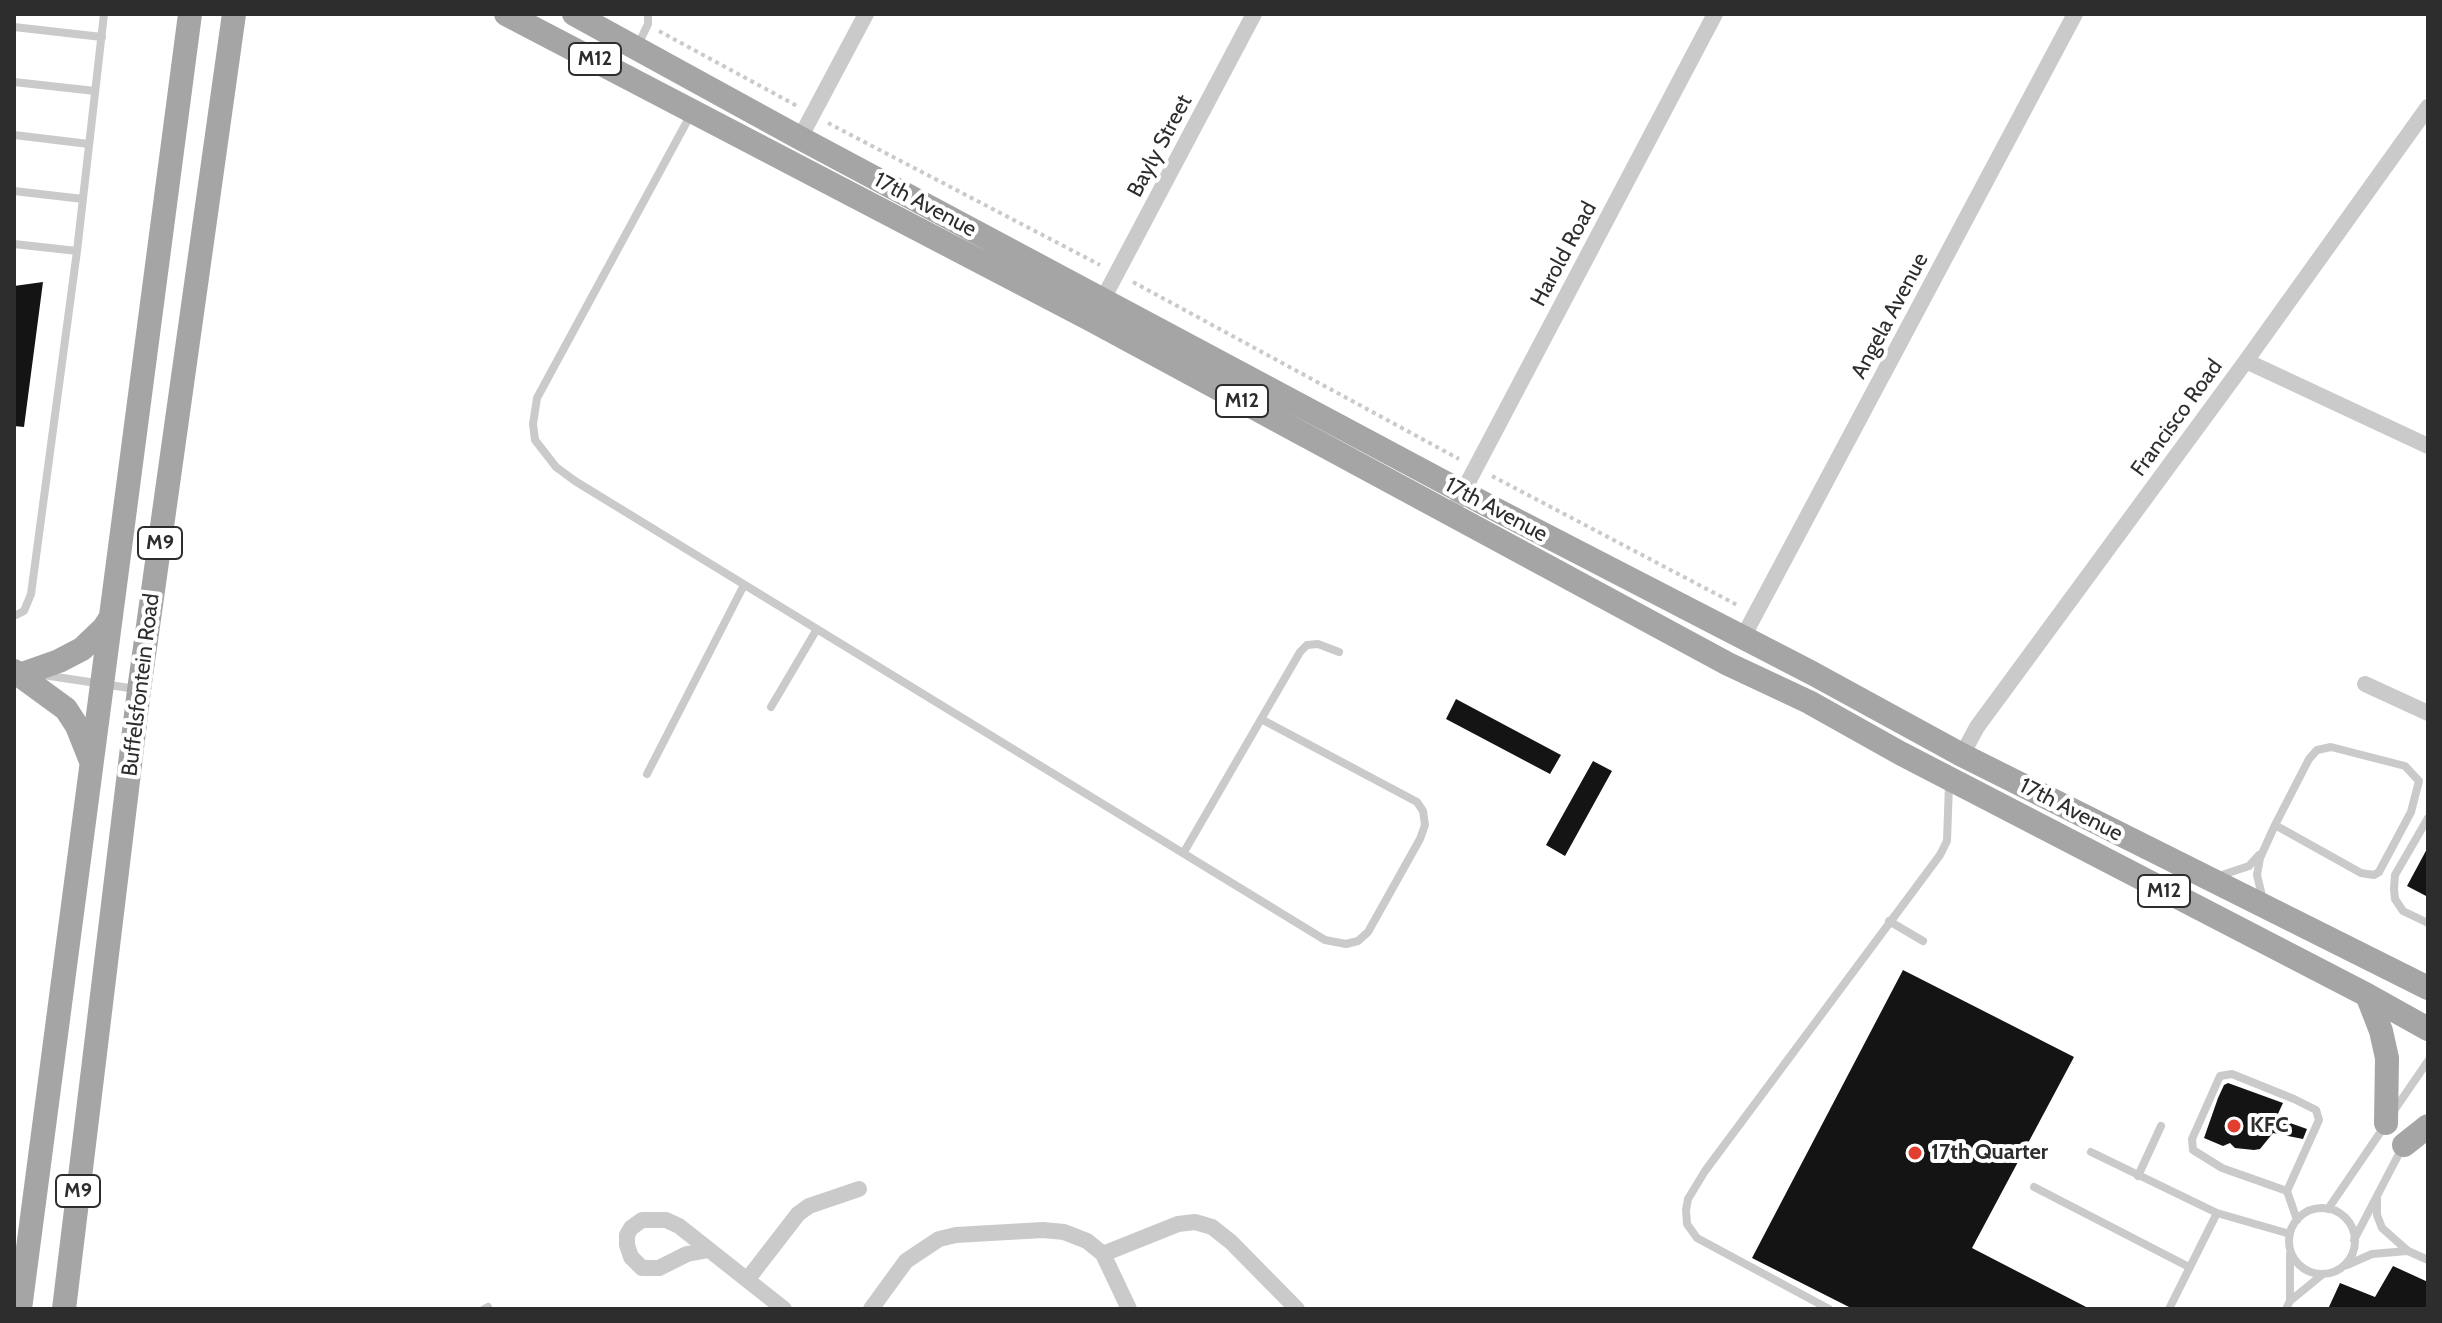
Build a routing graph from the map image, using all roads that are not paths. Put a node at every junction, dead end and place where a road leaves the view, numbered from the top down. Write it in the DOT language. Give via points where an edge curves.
graph roads {
  1 [pos="104,14"];
  2 [pos="190,14"];
  3 [pos="234,14"];
  4 [pos="506,14"];
  5 [pos="574,14"];
  6 [pos="648,14"];
  7 [pos="866,14"];
  8 [pos="1254,14"];
  9 [pos="1715,14"];
  10 [pos="2075,14"];
  11 [pos="14,27"];
  12 [pos="102,37"];
  13 [pos="636,49"];
  14 [pos="14,82"];
  15 [pos="705,85"];
  16 [pos="95,91"];
  17 [pos="2428,107"];
  18 [pos="693,110"];
  19 [pos="14,135"];
  20 [pos="800,138"];
  21 [pos="89,144"];
  22 [pos="14,191"];
  23 [pos="83,199"];
  24 [pos="14,244"];
  25 [pos="77,251"];
  26 [pos="1103,299"];
  27 [pos="2246,361"];
  28 [pos="2428,446"];
  29 [pos="1456,503"];
  30 [pos="744,585"];
  31 [pos="112,615"];
  32 [pos="14,616"];
  33 [pos="817,629"];
  34 [pos="1742,639"];
  35 [pos="1339,652"];
  36 [pos="18,672"];
  37 [pos="103,683"];
  38 [pos="2365,684"];
  39 [pos="139,690"];
  40 [pos="771,707"];
  41 [pos="2428,713"];
  42 [pos="1261,719"];
  43 [pos="1962,755"];
  44 [pos="92,763"];
  45 [pos="647,774"];
  46 [pos="1949,779"];
  47 [pos="2428,818"];
  48 [pos="2275,825"];
  49 [pos="2264,848"];
  50 [pos="1184,852"];
  51 [pos="2207,878"];
  52 [pos="2265,906"];
  53 [pos="1889,921"];
  54 [pos="2428,923"];
  55 [pos="1923,941"];
  56 [pos="2428,988"];
  57 [pos="2367,995"];
  58 [pos="2428,1029"];
  59 [pos="2428,1061"];
  60 [pos="2386,1123"];
  61 [pos="2424,1123"];
  62 [pos="2161,1126"];
  63 [pos="2404,1145"];
  64 [pos="2091,1152"];
  65 [pos="2138,1176"];
  66 [pos="2034,1187"];
  67 [pos="859,1189"];
  68 [pos="2287,1191"];
  69 [pos="2378,1192"];
  70 [pos="2328,1209"];
  71 [pos="2217,1213"];
  72 [pos="2297,1220"];
  73 [pos="2290,1234"];
  74 [pos="2354,1240"];
  75 [pos="709,1250"];
  76 [pos="2408,1251"];
  77 [pos="2290,1252"];
  78 [pos="1103,1254"];
  79 [pos="2428,1260"];
  80 [pos="2189,1267"];
  81 [pos="2342,1267"];
  82 [pos="2323,1274"];
  83 [pos="747,1280"];
  84 [pos="2288,1305"];
  85 [pos="20,1309"];
  86 [pos="64,1309"];
  87 [pos="784,1309"];
  88 [pos="871,1309"];
  89 [pos="1129,1309"];
  90 [pos="1297,1309"];
  91 [pos="1829,1309"];
  92 [pos="2169,1309"];
  1 -- 12 [label="lane"];
  2 -- 31 [label="main road, Buffelsfontein Road / M9"];
  3 -- 39 [label="main road, Buffelsfontein Road / M9"];
  4 -- 18 [label="main road, 17th Avenue / M12"];
  5 -- 13 [label="main road, 17th Avenue / M12"];
  6 -- 13 [label="lane"];
  7 -- 20 [label="street"];
  8 -- 26 [label="street, Bayly Street"];
  9 -- 29 [label="street, Harold Road"];
  10 -- 34 [label="street, Angela Avenue"];
  11 -- 12 [label="lane"];
  12 -- 16 [label="lane"];
  13 -- 15 [label="main road, 17th Avenue / M12"];
  14 -- 16 [label="lane"];
  15 -- 18 [label="main road"];
  15 -- 20 [label="main road, 17th Avenue / M12"];
  16 -- 21 [label="lane"];
  17 -- 27 [label="street, Francisco Road"];
  18 -- 29 [label="main road, 17th Avenue / M12" via="1090,319"];
  18 -- 30 [label="lane" via="537,398 533,424 535,440 556,467"];
  19 -- 21 [label="lane"];
  20 -- 26 [label="main road, 17th Avenue / M12"];
  21 -- 23 [label="lane"];
  22 -- 23 [label="lane"];
  23 -- 25 [label="lane"];
  24 -- 25 [label="lane"];
  25 -- 32 [label="lane" via="31,594 24,611"];
  26 -- 29 [label="main road, 17th Avenue / M12"];
  27 -- 28 [label="street"];
  27 -- 43 [label="street, Francisco Road" via="1977,727"];
  29 -- 34 [label="main road, 17th Avenue / M12"];
  29 -- 46 [label="main road, 17th Avenue / M12" via="1728,664"];
  30 -- 33 [label="lane"];
  30 -- 45 [label="lane"];
  31 -- 36 [label="main road" via="82,649"];
  31 -- 37 [label="main road, Buffelsfontein Road / M9"];
  33 -- 40 [label="lane"];
  33 -- 50 [label="lane"];
  34 -- 43 [label="main road, 17th Avenue / M12"];
  35 -- 42 [label="lane" via="1307,645"];
  36 -- 37 [label="lane"];
  36 -- 44 [label="main road" via="66,709"];
  37 -- 39 [label="lane"];
  37 -- 44 [label="main road, Buffelsfontein Road / M9"];
  38 -- 41 [label="street"];
  39 -- 86 [label="main road, Buffelsfontein Road / M9"];
  42 -- 50 [label="lane"];
  42 -- 50 [label="lane" via="1417,802 1423,811 1420,839 1368,932 1346,944 1325,940"];
  43 -- 51 [label="main road, 17th Avenue / M12"];
  44 -- 85 [label="main road, Buffelsfontein Road / M9"];
  46 -- 53 [label="lane" via="1947,841"];
  46 -- 57 [label="main road, M12"];
  47 -- 54 [label="lane" via="2395,875 2394,889 2403,911"];
  48 -- 48 [label="lane" via="2361,873 2374,875 2411,812 2419,781 2405,766 2323,747 2309,759"];
  48 -- 49 [label="lane"];
  49 -- 51 [label="lane" via="2249,866"];
  49 -- 52 [label="lane" via="2257,875"];
  51 -- 52 [label="main road, 17th Avenue / M12"];
  52 -- 56 [label="main road, 17th Avenue / M12"];
  53 -- 55 [label="lane"];
  53 -- 91 [label="lane" via="1705,1171 1686,1210 1687,1224 1697,1238"];
  57 -- 58 [label="main road, M12"];
  57 -- 60 [label="main road" via="2387,1058"];
  59 -- 60 [label="lane"];
  60 -- 70 [label="lane"];
  61 -- 63 [label="main road"];
  62 -- 65 [label="lane"];
  63 -- 69 [label="lane"];
  64 -- 65 [label="lane"];
  65 -- 71 [label="lane"];
  66 -- 80 [label="lane"];
  67 -- 83 [label="street" via="798,1214"];
  68 -- 68 [label="lane" via="2319,1120 2314,1108 2226,1073 2216,1083 2192,1139 2193,1150 2222,1168"];
  68 -- 72 [label="lane"];
  69 -- 74 [label="lane"];
  69 -- 76 [label="lane" via="2382,1228"];
  70 -- 72 [label="lane" via="2306,1212"];
  70 -- 74 [label="lane" via="2347,1220"];
  71 -- 73 [label="lane"];
  71 -- 80 [label="lane"];
  72 -- 73 [label="lane"];
  73 -- 77 [label="lane"];
  74 -- 81 [label="lane"];
  75 -- 75 [label="street" via="659,1268 642,1268 631,1257 627,1235 642,1220 666,1220"];
  75 -- 83 [label="street"];
  76 -- 79 [label="lane"];
  76 -- 81 [label="lane" via="2372,1254"];
  77 -- 82 [label="lane" via="2300,1266"];
  77 -- 84 [label="lane"];
  78 -- 88 [label="street" via="1087,1241 1043,1230 939,1239 906,1261"];
  78 -- 89 [label="street"];
  78 -- 90 [label="street" via="1195,1222 1231,1242"];
  80 -- 92 [label="lane"];
  81 -- 82 [label="lane"];
  82 -- 84 [label="lane"];
  83 -- 87 [label="street"];
}
